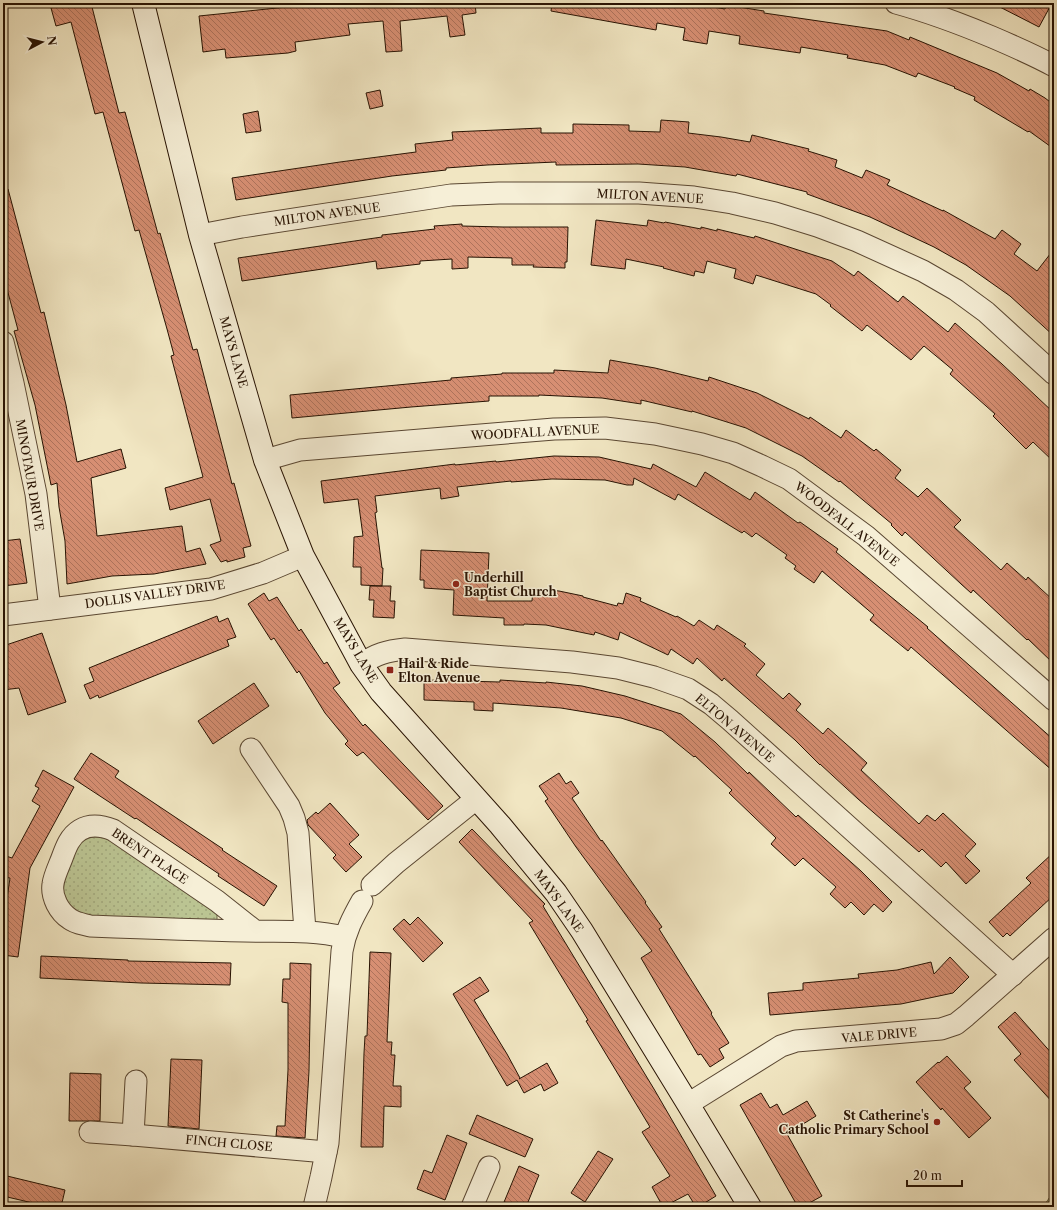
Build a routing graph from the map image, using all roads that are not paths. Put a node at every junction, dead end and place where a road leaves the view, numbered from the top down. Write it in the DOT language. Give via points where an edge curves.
graph roads {
  1 [pos="143,3"];
  2 [pos="896,3"];
  3 [pos="1054,66"];
  4 [pos="200,235"];
  5 [pos="3,342"];
  6 [pos="1054,374"];
  7 [pos="265,460"];
  8 [pos="303,556"];
  9 [pos="50,609"];
  10 [pos="3,615"];
  11 [pos="361,664"];
  12 [pos="1054,700"];
  13 [pos="251,749"];
  14 [pos="476,799"];
  15 [pos="256,931"];
  16 [pos="305,931"];
  17 [pos="344,937"];
  18 [pos="1054,938"];
  19 [pos="1013,975"];
  20 [pos="136,1081"];
  21 [pos="688,1104"];
  22 [pos="90,1132"];
  23 [pos="133,1135"];
  24 [pos="326,1152"];
  25 [pos="489,1167"];
  26 [pos="314,1207"];
  27 [pos="472,1207"];
  28 [pos="750,1207"];
  1 -- 4 [label="street, MAYS LANE"];
  2 -- 3 [label="street" via="960,23"];
  4 -- 6 [label="street, MILTON AVENUE" via="451,195 640,193 732,203 816,226 857,241 923,271 956,290 986,312"];
  4 -- 7 [label="street, MAYS LANE"];
  5 -- 9 [label="street, MINOTAUR DRIVE" via="36,494"];
  7 -- 8 [label="street, MAYS LANE"];
  7 -- 12 [label="street, WOODFALL AVENUE" via="300,450 554,429 605,428 655,434 733,453 789,479 866,536"];
  8 -- 9 [label="street, DOLLIS VALLEY DRIVE" via="263,573 211,589"];
  8 -- 11 [label="street, MAYS LANE"];
  9 -- 10 [label="street, DOLLIS VALLEY DRIVE"];
  11 -- 14 [label="street, MAYS LANE" via="381,692"];
  11 -- 19 [label="street, ELTON AVENUE" via="375,655 390,650 572,662 618,668 688,689 730,720"];
  13 -- 16 [label="street" via="289,806 294,818 298,833"];
  14 -- 17 [label="street" via="396,863 367,893"];
  14 -- 21 [label="street, MAYS LANE" via="556,893"];
  15 -- 15 [label="street, BRENT PLACE" via="90,926 69,919 58,905 53,884 68,841 87,827 106,827 113,830 217,901"];
  15 -- 16 [label="street, BRENT PLACE"];
  16 -- 17 [label="street, BRENT PLACE"];
  17 -- 24 [label="street"];
  18 -- 19 [label="street, VALE DRIVE"];
  19 -- 21 [label="street, VALE DRIVE" via="956,1024 941,1029 796,1041 781,1046"];
  20 -- 23 [label="street"];
  21 -- 28 [label="street, MAYS LANE"];
  22 -- 23 [label="street, FINCH CLOSE"];
  23 -- 24 [label="street, FINCH CLOSE"];
  24 -- 26 [label="street"];
  25 -- 27 [label="street"];
}
